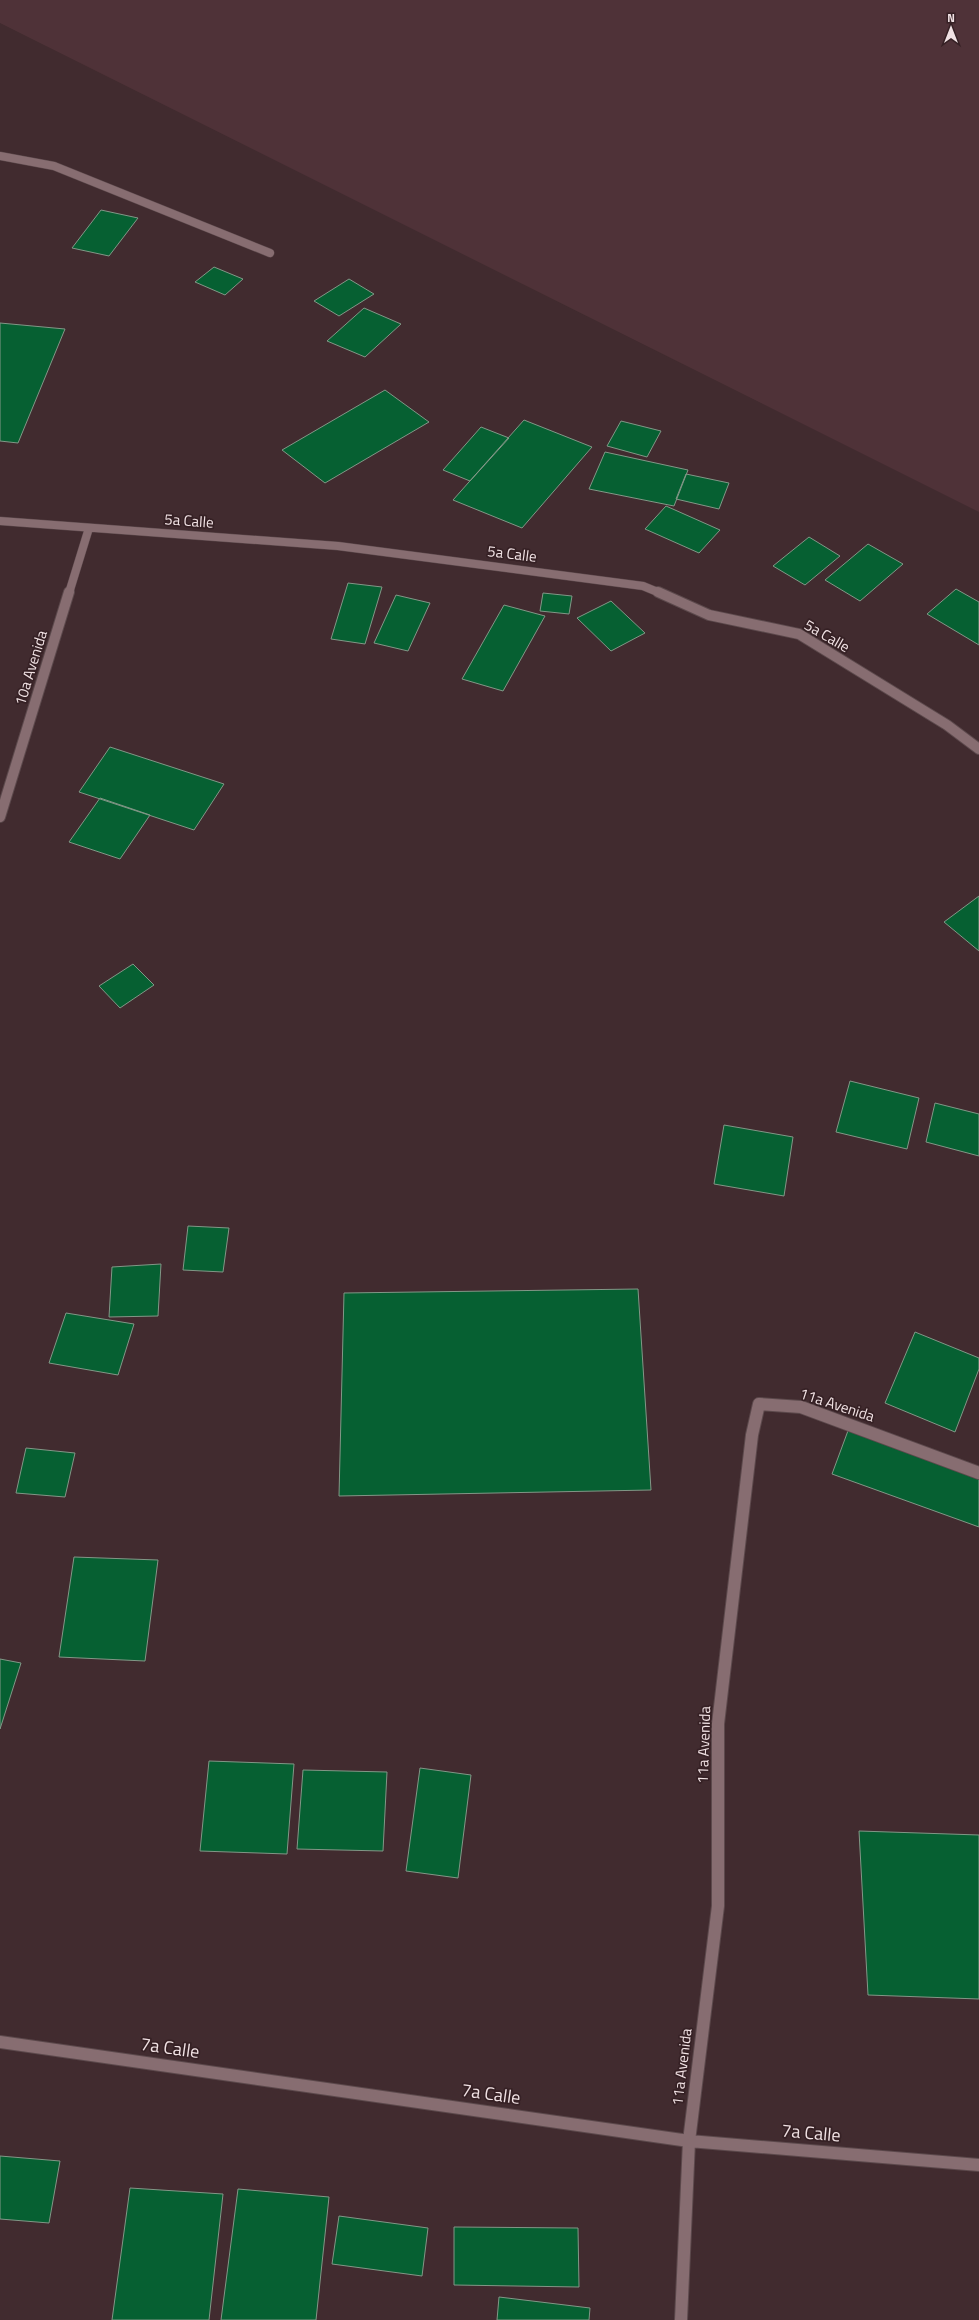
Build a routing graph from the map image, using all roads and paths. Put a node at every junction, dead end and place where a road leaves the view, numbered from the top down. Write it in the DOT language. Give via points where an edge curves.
graph roads {
  1 [pos="0,156"];
  2 [pos="270,253"];
  3 [pos="0,521"];
  4 [pos="89,528"];
  5 [pos="979,750"];
  6 [pos="0,817"];
  7 [pos="979,1473"];
  8 [pos="0,2042"];
  9 [pos="689,2141"];
  10 [pos="979,2165"];
  11 [pos="680,2320"];
  1 -- 2 [label="street" via="54,166"];
  3 -- 4 [label="street, 5a Calle"];
  4 -- 5 [label="street, 5a Calle" via="338,546 643,586 708,615 799,634 947,725"];
  4 -- 6 [label="street, 10a Avenida"];
  7 -- 9 [label="street, 11a Avenida" via="801,1408 759,1404 751,1443 718,1724 718,1906"];
  8 -- 9 [label="street, 7a Calle"];
  9 -- 10 [label="street, 7a Calle"];
  9 -- 11 [label="street, 11a Avenida"];
}
